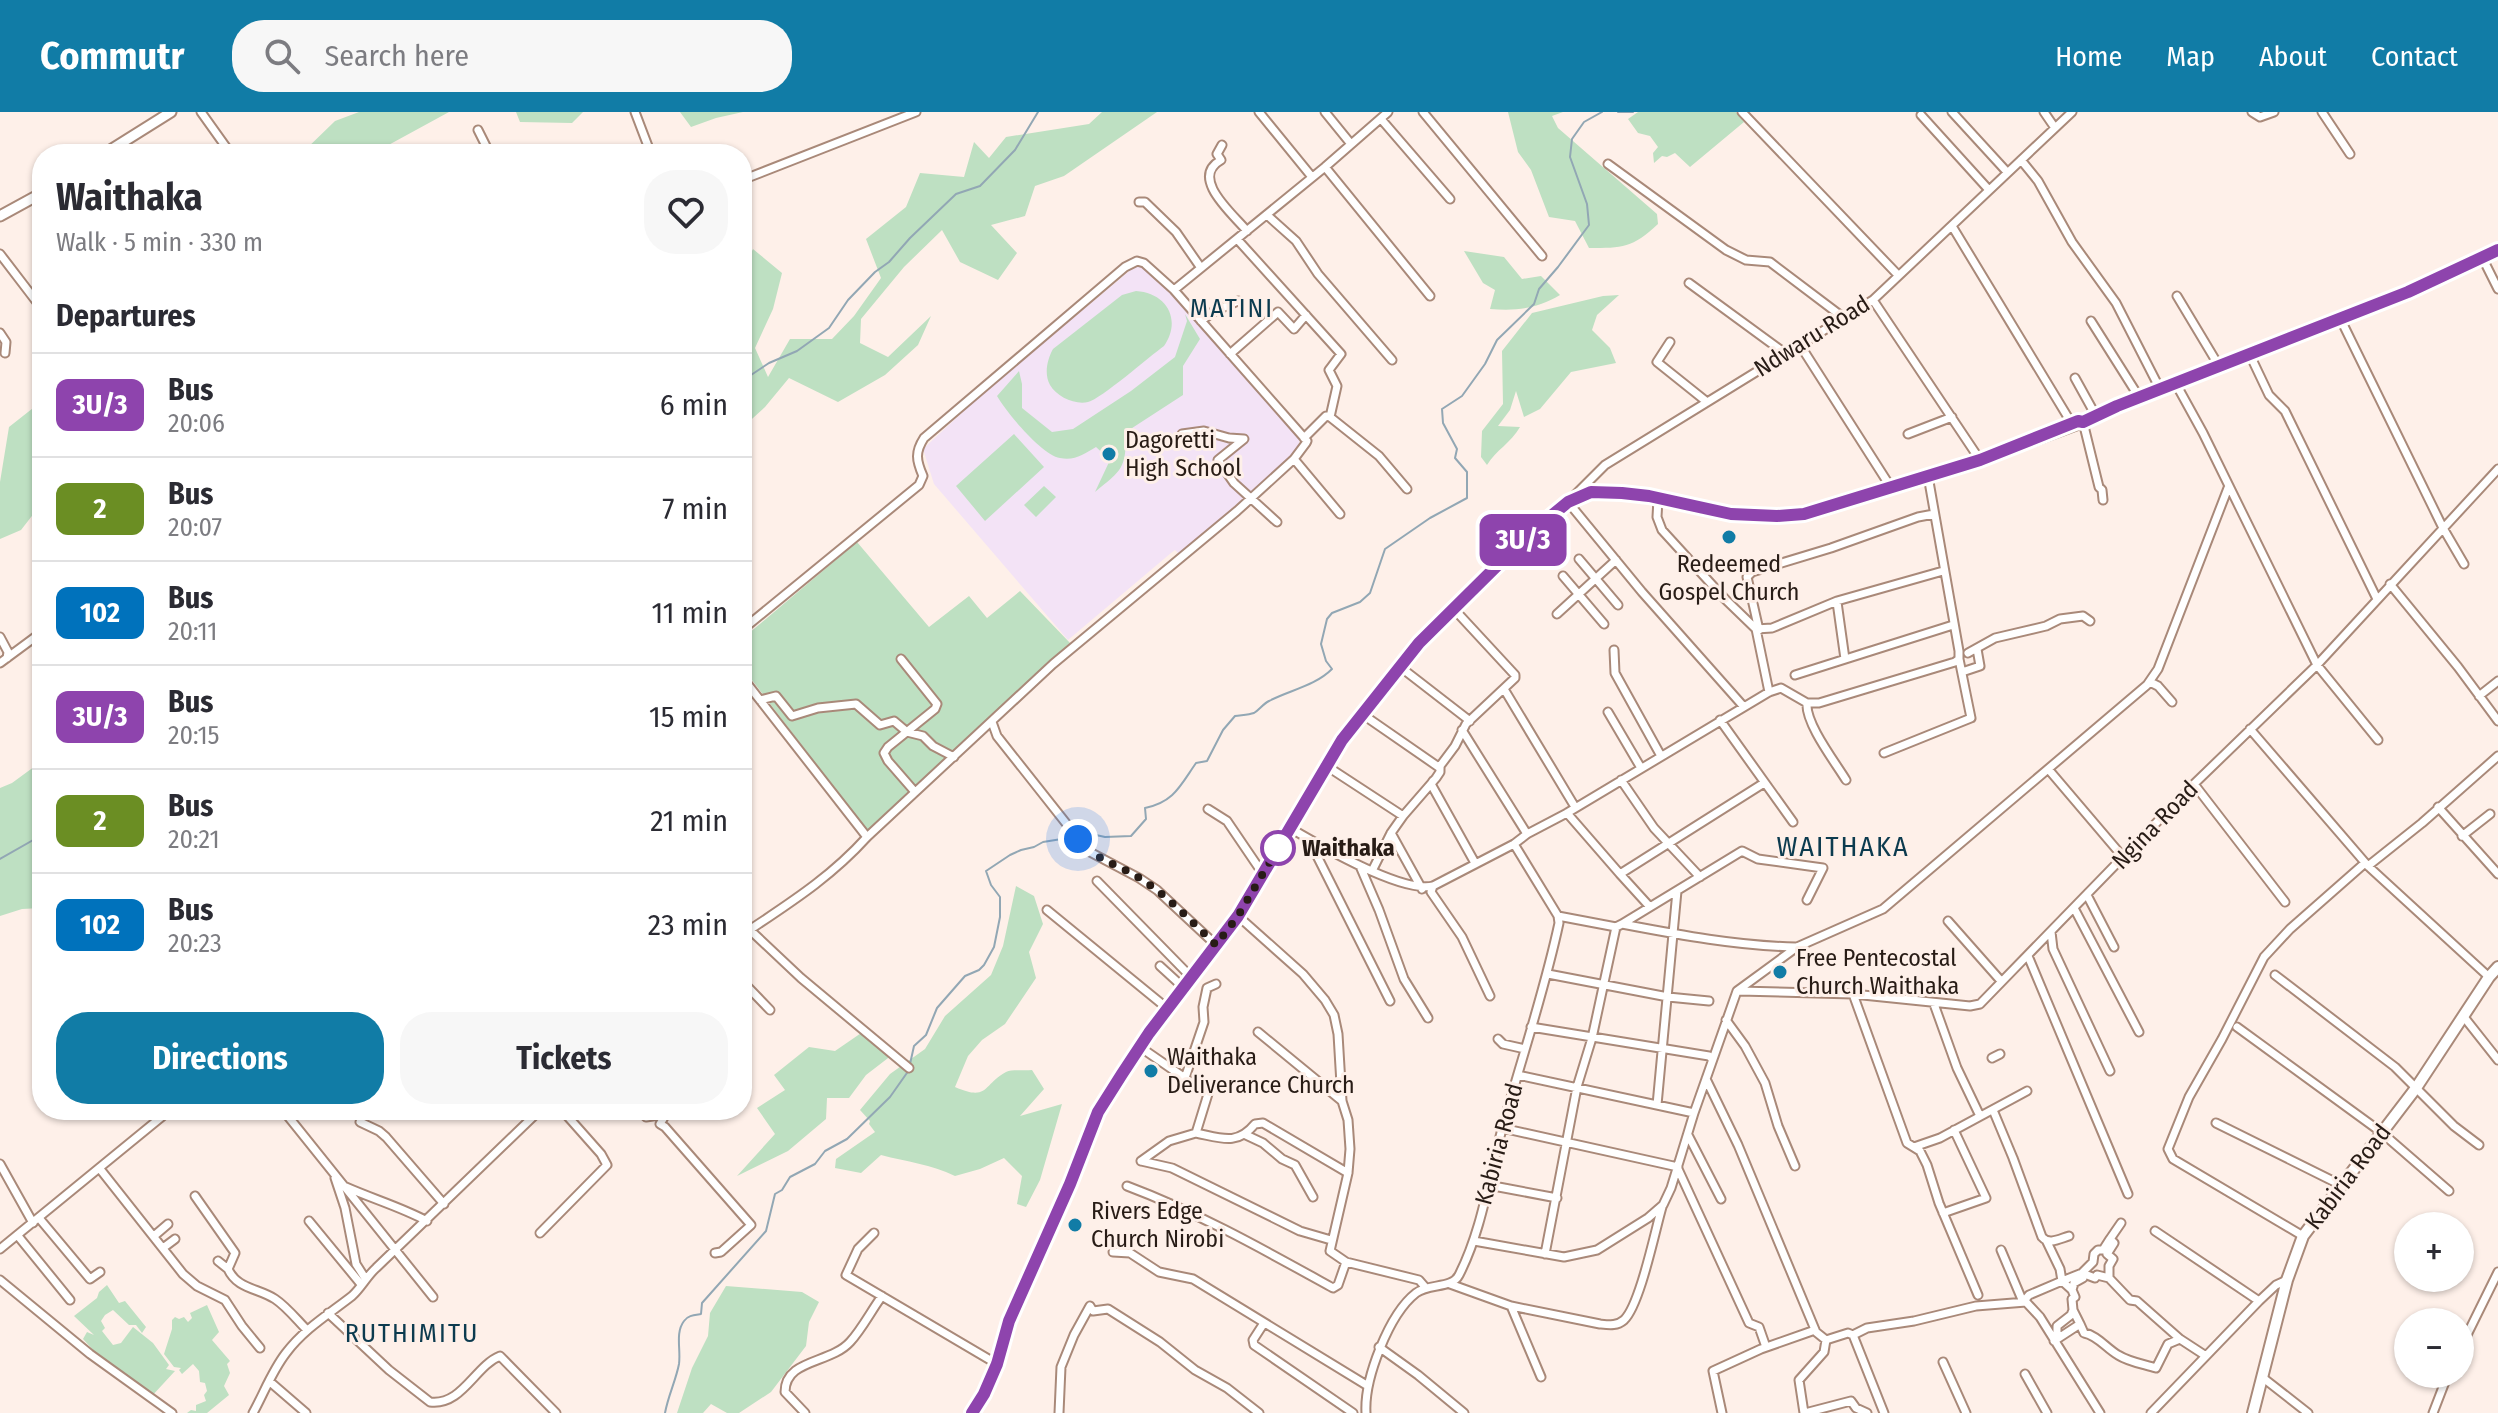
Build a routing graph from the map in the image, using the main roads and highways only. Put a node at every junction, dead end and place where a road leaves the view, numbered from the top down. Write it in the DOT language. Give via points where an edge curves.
graph roads {
  1 [pos="2498,250"];
  2 [pos="2498,967"];
  3 [pos="972,1413"];
  4 [pos="2253,1413"];
  1 -- 3 [label="main road" via="2408,292 2096,416 1980,460 1804,514 1731,514 1602,492 1568,502 1453,608 1399,666 1325,765 1238,916 1140,1047 1098,1112 1009,1321 997,1364"];
  2 -- 4 [label="main road, Kabiria Road" via="2416,1088 2303,1236"];
}
